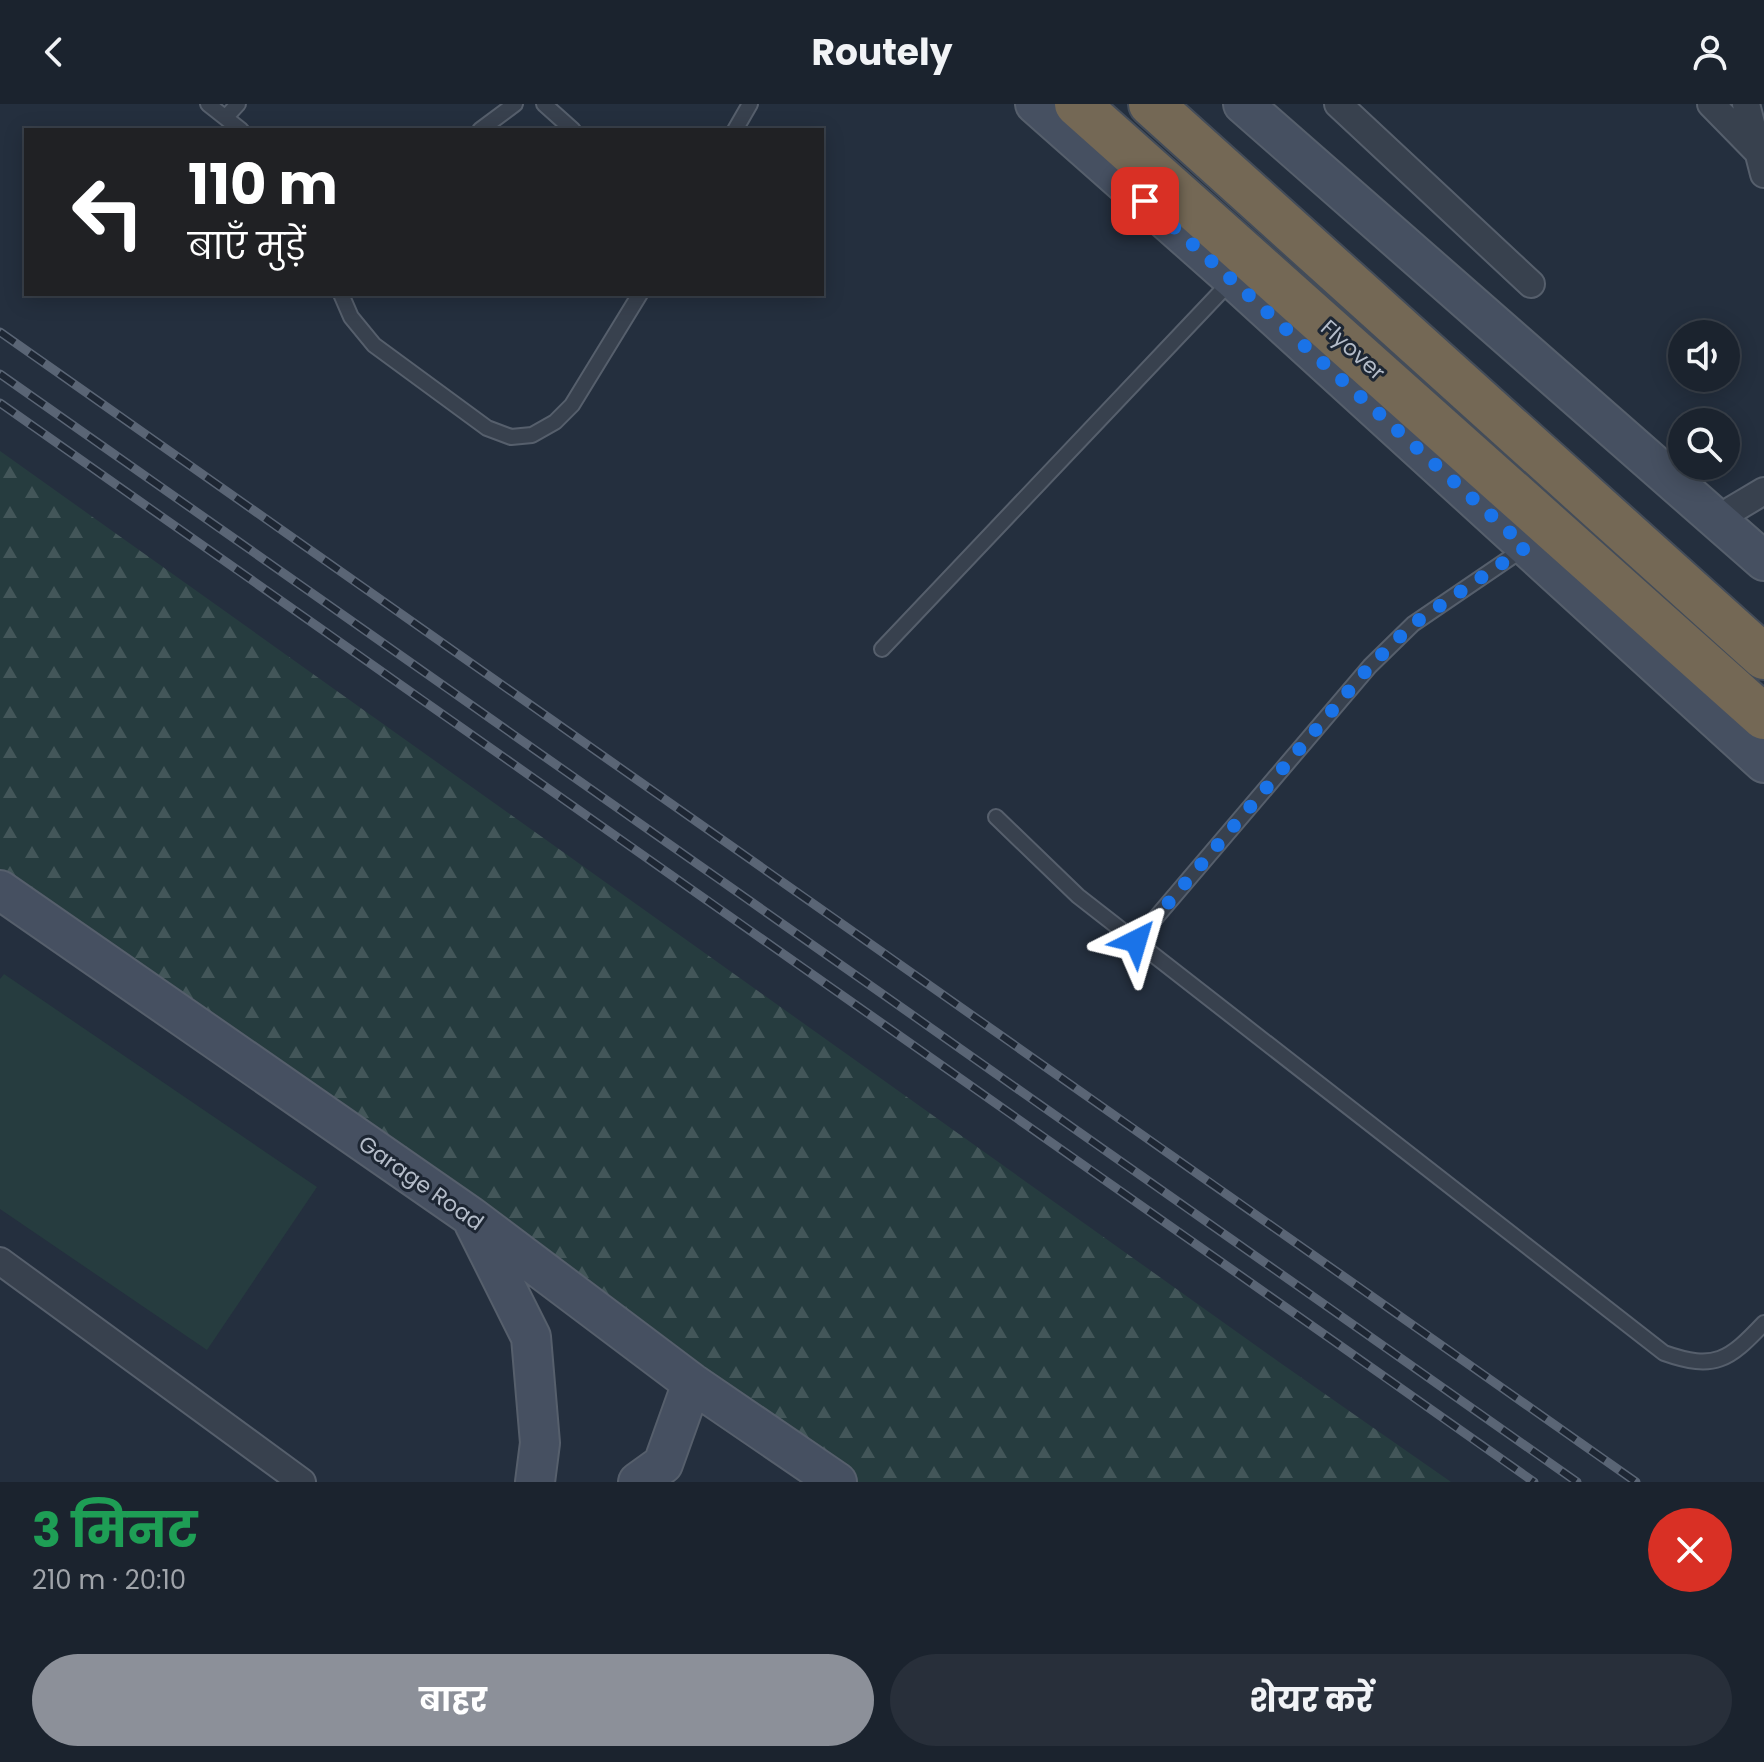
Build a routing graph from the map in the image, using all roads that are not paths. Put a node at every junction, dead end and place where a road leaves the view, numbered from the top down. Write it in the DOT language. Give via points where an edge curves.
graph roads {
  1 [pos="208,104"];
  2 [pos="238,104"];
  3 [pos="515,104"];
  4 [pos="544,104"];
  5 [pos="750,104"];
  6 [pos="1035,104"];
  7 [pos="1151,104"];
  8 [pos="1243,104"];
  9 [pos="1338,104"];
  10 [pos="1711,104"];
  11 [pos="1746,104"];
  12 [pos="1083,110"];
  13 [pos="226,117"];
  14 [pos="239,128"];
  15 [pos="483,128"];
  16 [pos="571,128"];
  17 [pos="736,128"];
  18 [pos="1760,162"];
  19 [pos="1233,279"];
  20 [pos="1531,284"];
  21 [pos="342,296"];
  22 [pos="639,296"];
  23 [pos="1764,491"];
  24 [pos="1732,510"];
  25 [pos="1526,547"];
  26 [pos="1764,561"];
  27 [pos="1619,608"];
  28 [pos="882,649"];
  29 [pos="1764,657"];
  30 [pos="1764,717"];
  31 [pos="1764,763"];
  32 [pos="996,817"];
  33 [pos="0,890"];
  34 [pos="1136,941"];
  35 [pos="470,1216"];
  36 [pos="0,1261"];
  37 [pos="1764,1323"];
  38 [pos="692,1383"];
  39 [pos="302,1482"];
  40 [pos="535,1482"];
  41 [pos="638,1482"];
  42 [pos="837,1482"];
  1 -- 13 [label="lane"];
  2 -- 13 [label="lane"];
  3 -- 15 [label="lane"];
  4 -- 16 [label="lane"];
  5 -- 17 [label="lane"];
  6 -- 19 [label="street"];
  7 -- 29 [label="highway"];
  8 -- 26 [label="street"];
  9 -- 20 [label="street"];
  10 -- 18 [label="street"];
  11 -- 18 [label="street"];
  12 -- 27 [label="highway, Flyover"];
  13 -- 14 [label="lane"];
  19 -- 25 [label="street"];
  19 -- 28 [label="lane"];
  21 -- 22 [label="lane" via="374,345 487,428 511,437 532,435 572,405"];
  23 -- 24 [label="street"];
  25 -- 27 [label="street"];
  25 -- 34 [label="lane" via="1413,624 1370,666"];
  27 -- 30 [label="highway, Flyover"];
  27 -- 31 [label="street"];
  32 -- 34 [label="lane" via="1078,896"];
  33 -- 35 [label="street, Garage Road"];
  34 -- 37 [label="lane" via="1664,1353 1712,1364 1732,1354"];
  35 -- 38 [label="street, Garage Road"];
  35 -- 40 [label="street" via="531,1337 540,1443"];
  36 -- 39 [label="street"];
  38 -- 41 [label="street" via="663,1464"];
  38 -- 42 [label="street, Garage Road"];
}
